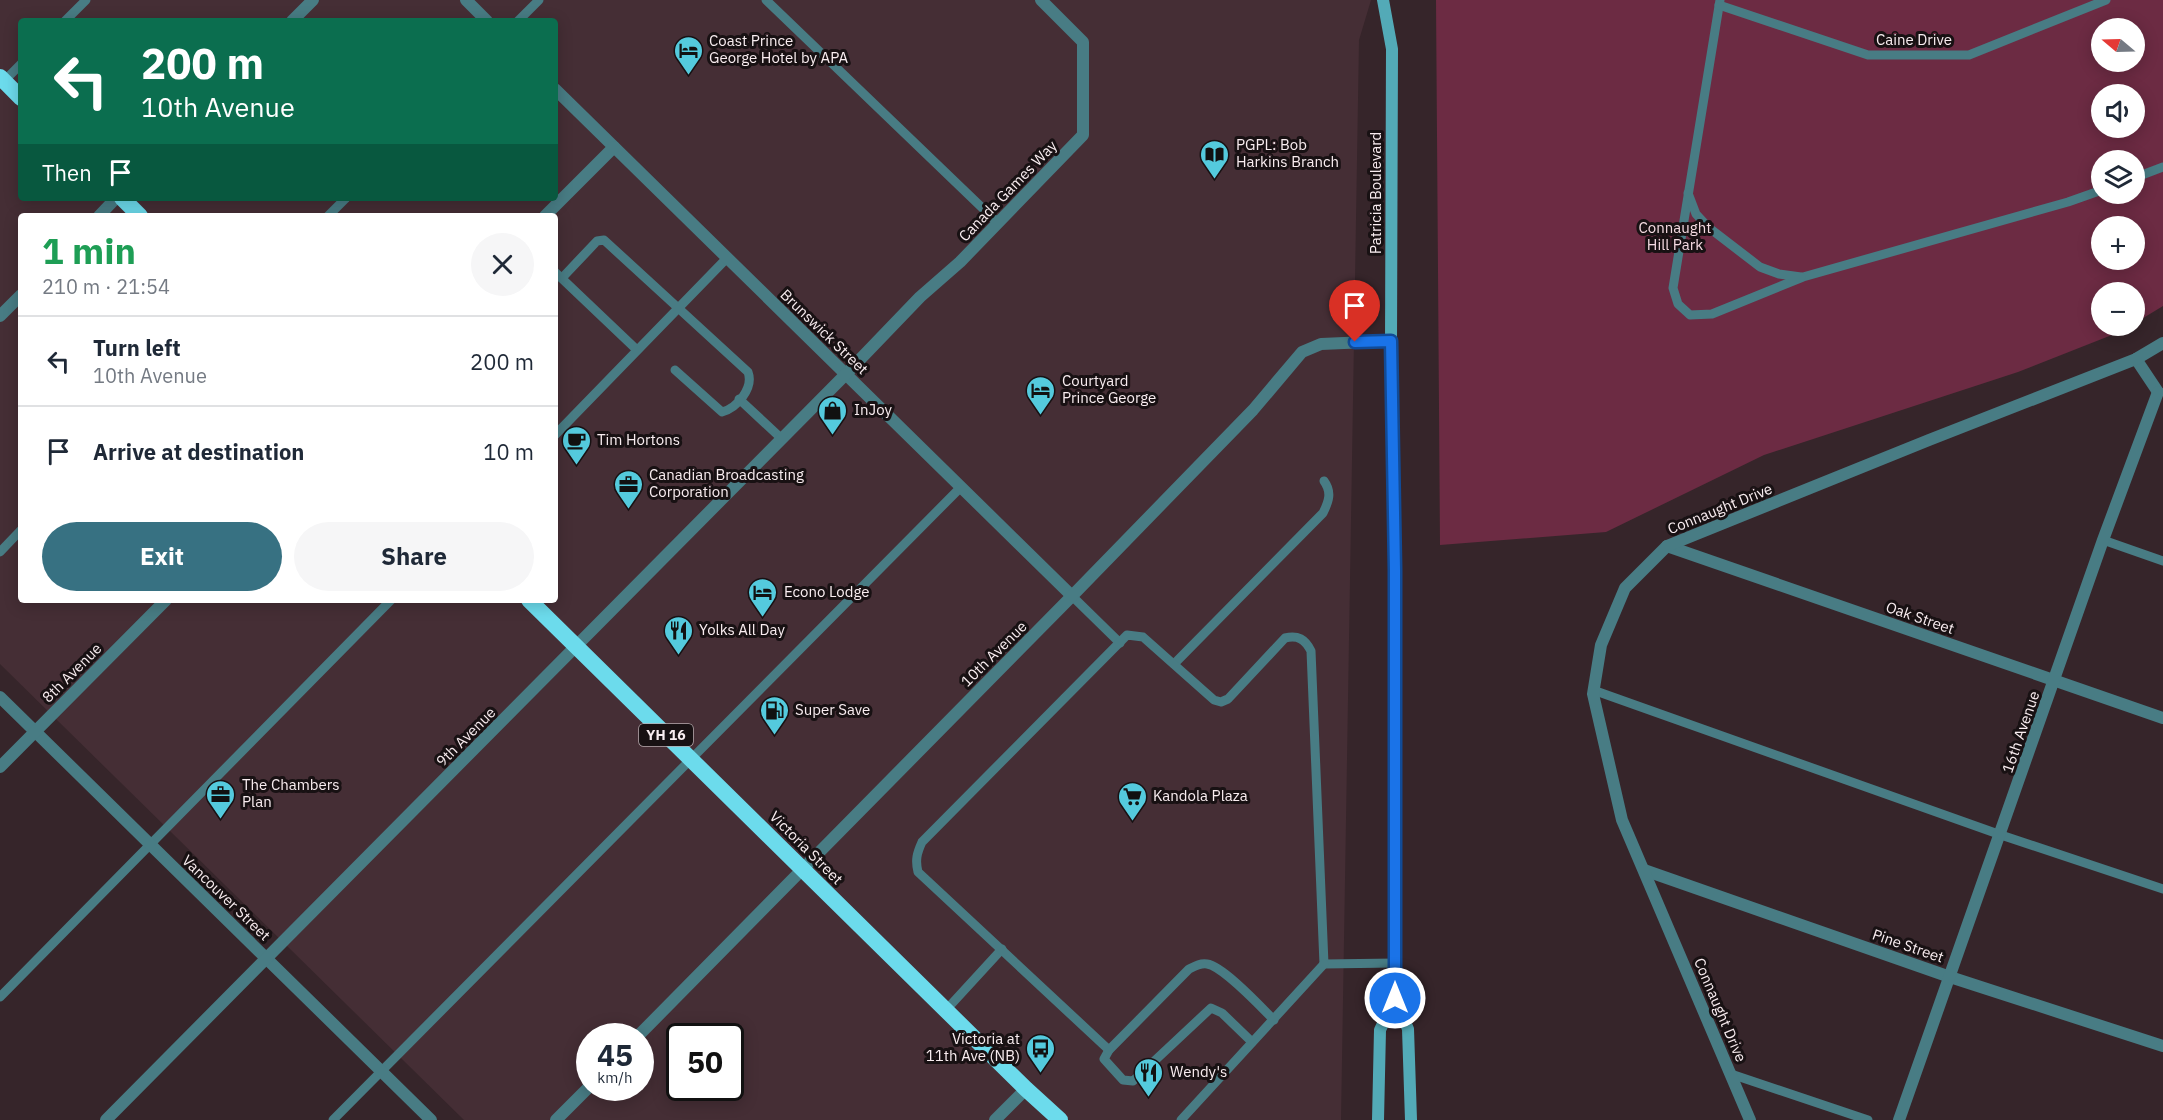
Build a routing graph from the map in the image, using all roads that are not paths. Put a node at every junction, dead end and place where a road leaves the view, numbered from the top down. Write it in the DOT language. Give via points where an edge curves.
graph roads {
  1 [pos="86,0"];
  2 [pos="313,0"];
  3 [pos="466,0"];
  4 [pos="539,0"];
  5 [pos="766,0"];
  6 [pos="1041,0"];
  7 [pos="1383,0"];
  8 [pos="2106,0"];
  9 [pos="1719,3"];
  10 [pos="68,18"];
  11 [pos="295,18"];
  12 [pos="484,18"];
  13 [pos="521,18"];
  14 [pos="18,67"];
  15 [pos="1,81"];
  16 [pos="558,91"];
  17 [pos="18,95"];
  18 [pos="614,147"];
  19 [pos="2163,167"];
  20 [pos="2145,174"];
  21 [pos="1688,191"];
  22 [pos="2091,194"];
  23 [pos="113,201"];
  24 [pos="125,201"];
  25 [pos="343,201"];
  26 [pos="102,213"];
  27 [pos="137,213"];
  28 [pos="331,213"];
  29 [pos="548,213"];
  30 [pos="998,223"];
  31 [pos="727,258"];
  32 [pos="559,275"];
  33 [pos="1803,277"];
  34 [pos="18,298"];
  35 [pos="678,309"];
  36 [pos="0,316"];
  37 [pos="1391,341"];
  38 [pos="2163,343"];
  39 [pos="637,350"];
  40 [pos="2136,359"];
  41 [pos="675,370"];
  42 [pos="846,374"];
  43 [pos="2160,393"];
  44 [pos="740,399"];
  45 [pos="558,432"];
  46 [pos="782,439"];
  47 [pos="1324,481"];
  48 [pos="961,487"];
  49 [pos="18,533"];
  50 [pos="2103,540"];
  51 [pos="1667,546"];
  52 [pos="0,552"];
  53 [pos="2163,561"];
  54 [pos="1072,596"];
  55 [pos="163,603"];
  56 [pos="388,603"];
  57 [pos="533,603"];
  58 [pos="1120,643"];
  59 [pos="577,647"];
  60 [pos="1174,664"];
  61 [pos="2055,681"];
  62 [pos="1593,690"];
  63 [pos="0,697"];
  64 [pos="2163,718"];
  65 [pos="35,732"];
  66 [pos="692,760"];
  67 [pos="0,767"];
  68 [pos="2001,835"];
  69 [pos="150,844"];
  70 [pos="803,870"];
  71 [pos="1644,870"];
  72 [pos="2163,890"];
  73 [pos="1002,949"];
  74 [pos="266,959"];
  75 [pos="1395,963"];
  76 [pos="1324,964"];
  77 [pos="1950,977"];
  78 [pos="0,998"];
  79 [pos="1395,998"];
  80 [pos="946,1010"];
  81 [pos="1274,1020"];
  82 [pos="652,1023"];
  83 [pos="1252,1042"];
  84 [pos="2163,1046"];
  85 [pos="1109,1050"];
  86 [pos="381,1072"];
  87 [pos="1731,1074"];
  88 [pos="1026,1089"];
  89 [pos="576,1100"];
  90 [pos="106,1120"];
  91 [pos="333,1120"];
  92 [pos="431,1120"];
  93 [pos="556,1120"];
  94 [pos="995,1120"];
  95 [pos="1060,1120"];
  96 [pos="1181,1120"];
  97 [pos="1378,1120"];
  98 [pos="1411,1120"];
  99 [pos="1750,1120"];
  100 [pos="1868,1120"];
  101 [pos="1899,1120"];
  1 -- 10 [label="lane"];
  2 -- 11 [label="street"];
  3 -- 12 [label="street"];
  4 -- 13 [label="lane"];
  5 -- 30 [label="lane"];
  6 -- 30 [label="street, Canada Games Way" via="1083,42 1083,135"];
  7 -- 37 [label="main road, Patricia Boulevard" via="1392,49"];
  8 -- 9 [label="lane, Caine Drive" via="1969,55 1868,55"];
  9 -- 21 [label="lane, Caine Drive"];
  14 -- 15 [label="lane"];
  15 -- 17 [label="highway"];
  16 -- 18 [label="street, Brunswick Street"];
  18 -- 29 [label="street"];
  18 -- 31 [label="street, Brunswick Street"];
  19 -- 20 [label="lane"];
  21 -- 33 [label="lane, Caine Drive" via="1696,214 1708,227 1760,267"];
  21 -- 33 [label="lane, Caine Drive" via="1673,288 1678,304 1690,315 1712,314"];
  22 -- 33 [label="lane, Caine Drive"];
  23 -- 26 [label="street"];
  24 -- 27 [label="highway"];
  25 -- 28 [label="lane"];
  30 -- 42 [label="street, Canada Games Way"];
  31 -- 35 [label="lane"];
  31 -- 42 [label="street, Brunswick Street"];
  32 -- 35 [label="lane" via="597,241 604,240"];
  32 -- 39 [label="lane"];
  34 -- 36 [label="street"];
  35 -- 39 [label="lane"];
  35 -- 44 [label="lane" via="748,372 749,389"];
  37 -- 54 [label="street, 10th Avenue" via="1321,344 1302,352 1253,410"];
  37 -- 75 [label="main road, Patricia Boulevard"];
  38 -- 40 [label="street, Connaught Drive"];
  39 -- 45 [label="lane"];
  40 -- 43 [label="street, 16th Avenue"];
  40 -- 51 [label="street, Connaught Drive"];
  41 -- 44 [label="lane" via="722,412"];
  42 -- 46 [label="street, 9th Avenue"];
  42 -- 48 [label="street, Brunswick Street"];
  43 -- 50 [label="street, 16th Avenue"];
  44 -- 46 [label="lane"];
  46 -- 59 [label="street, 9th Avenue"];
  47 -- 60 [label="lane" via="1330,495 1323,513"];
  48 -- 54 [label="street, Brunswick Street"];
  48 -- 66 [label="lane"];
  49 -- 52 [label="lane"];
  50 -- 53 [label="lane"];
  50 -- 61 [label="street, 16th Avenue"];
  51 -- 61 [label="street, Oak Street"];
  51 -- 62 [label="street, Connaught Drive" via="1625,588 1601,645"];
  54 -- 58 [label="lane"];
  54 -- 70 [label="street, 10th Avenue"];
  55 -- 65 [label="street, 8th Avenue"];
  56 -- 69 [label="lane"];
  57 -- 59 [label="highway, Victoria Street / YH 16"];
  58 -- 60 [label="lane" via="1127,635 1143,637"];
  58 -- 73 [label="lane" via="922,842 917,852 918,872"];
  59 -- 66 [label="highway, Victoria Street / YH 16"];
  59 -- 74 [label="street, 9th Avenue"];
  60 -- 76 [label="lane" via="1221,702 1285,638 1301,638 1311,651"];
  61 -- 64 [label="street, Oak Street"];
  61 -- 68 [label="street, 16th Avenue"];
  62 -- 68 [label="lane"];
  62 -- 71 [label="street, Connaught Drive" via="1622,820"];
  63 -- 65 [label="street, Vancouver Street"];
  65 -- 67 [label="street, 8th Avenue"];
  65 -- 69 [label="street, Vancouver Street"];
  66 -- 70 [label="highway, Victoria Street / YH 16"];
  66 -- 86 [label="lane"];
  68 -- 72 [label="lane"];
  68 -- 77 [label="street, 16th Avenue"];
  69 -- 74 [label="street, Vancouver Street"];
  69 -- 78 [label="lane"];
  70 -- 80 [label="highway, Victoria Street / YH 16"];
  70 -- 82 [label="street, 10th Avenue"];
  71 -- 77 [label="street, Pine Street"];
  71 -- 87 [label="street, Connaught Drive"];
  73 -- 80 [label="lane"];
  73 -- 85 [label="lane"];
  74 -- 86 [label="street, Vancouver Street"];
  74 -- 90 [label="street, 9th Avenue"];
  75 -- 76 [label="lane"];
  75 -- 79 [label="main road, Patricia Boulevard"];
  76 -- 81 [label="lane"];
  77 -- 84 [label="street, Pine Street"];
  77 -- 101 [label="street, 16th Avenue"];
  79 -- 97 [label="main road, Patricia Boulevard" via="1380,1030"];
  79 -- 98 [label="main road, Patricia Boulevard" via="1408,1029"];
  80 -- 88 [label="highway, Victoria Street / YH 16"];
  81 -- 83 [label="lane"];
  81 -- 85 [label="lane" via="1220,969 1198,964"];
  83 -- 85 [label="lane" via="1222,1013 1211,1008 1133,1081 1123,1080 1105,1062"];
  83 -- 96 [label="lane"];
  86 -- 91 [label="lane"];
  86 -- 92 [label="street, Vancouver Street"];
  87 -- 99 [label="street, Connaught Drive"];
  87 -- 100 [label="lane"];
  88 -- 94 [label="street"];
  88 -- 95 [label="highway, Victoria Street / YH 16"];
  89 -- 93 [label="street"];
}
